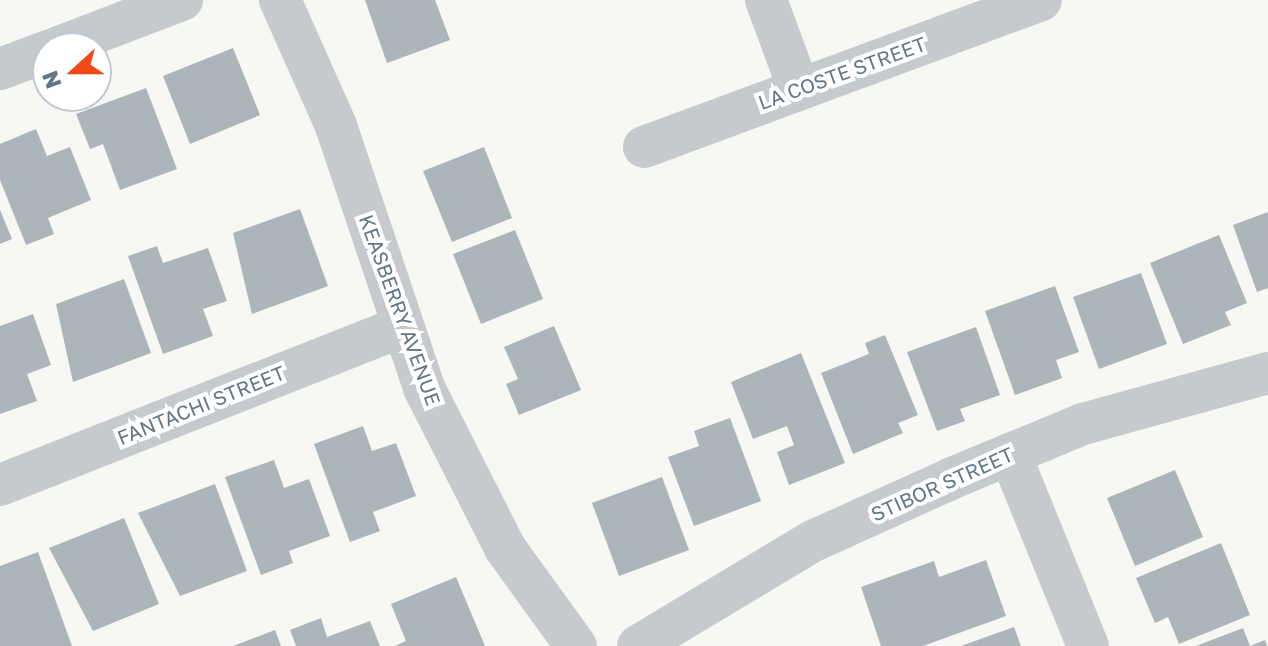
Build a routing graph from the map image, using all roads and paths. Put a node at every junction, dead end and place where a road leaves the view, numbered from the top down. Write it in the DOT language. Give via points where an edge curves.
graph roads {
  1 [pos="182,0"];
  2 [pos="280,0"];
  3 [pos="766,0"];
  4 [pos="1041,0"];
  5 [pos="98,32"];
  6 [pos="32,57"];
  7 [pos="0,69"];
  8 [pos="799,89"];
  9 [pos="644,147"];
  10 [pos="403,326"];
  11 [pos="1268,373"];
  12 [pos="1010,454"];
  13 [pos="0,485"];
  14 [pos="576,646"];
  15 [pos="638,646"];
  16 [pos="1088,646"];
  1 -- 5 [label="street"];
  2 -- 10 [label="street, KEASBERRY AVENUE" via="336,126"];
  3 -- 8 [label="street"];
  4 -- 8 [label="street, LA COSTE STREET"];
  6 -- 7 [label="street"];
  8 -- 9 [label="street, LA COSTE STREET"];
  10 -- 13 [label="street, FANTACHI STREET"];
  10 -- 14 [label="street, KEASBERRY AVENUE" via="424,388 505,548"];
  11 -- 12 [label="street, STIBOR STREET" via="1083,424"];
  12 -- 15 [label="street, STIBOR STREET" via="813,541"];
  12 -- 16 [label="street"];
}
